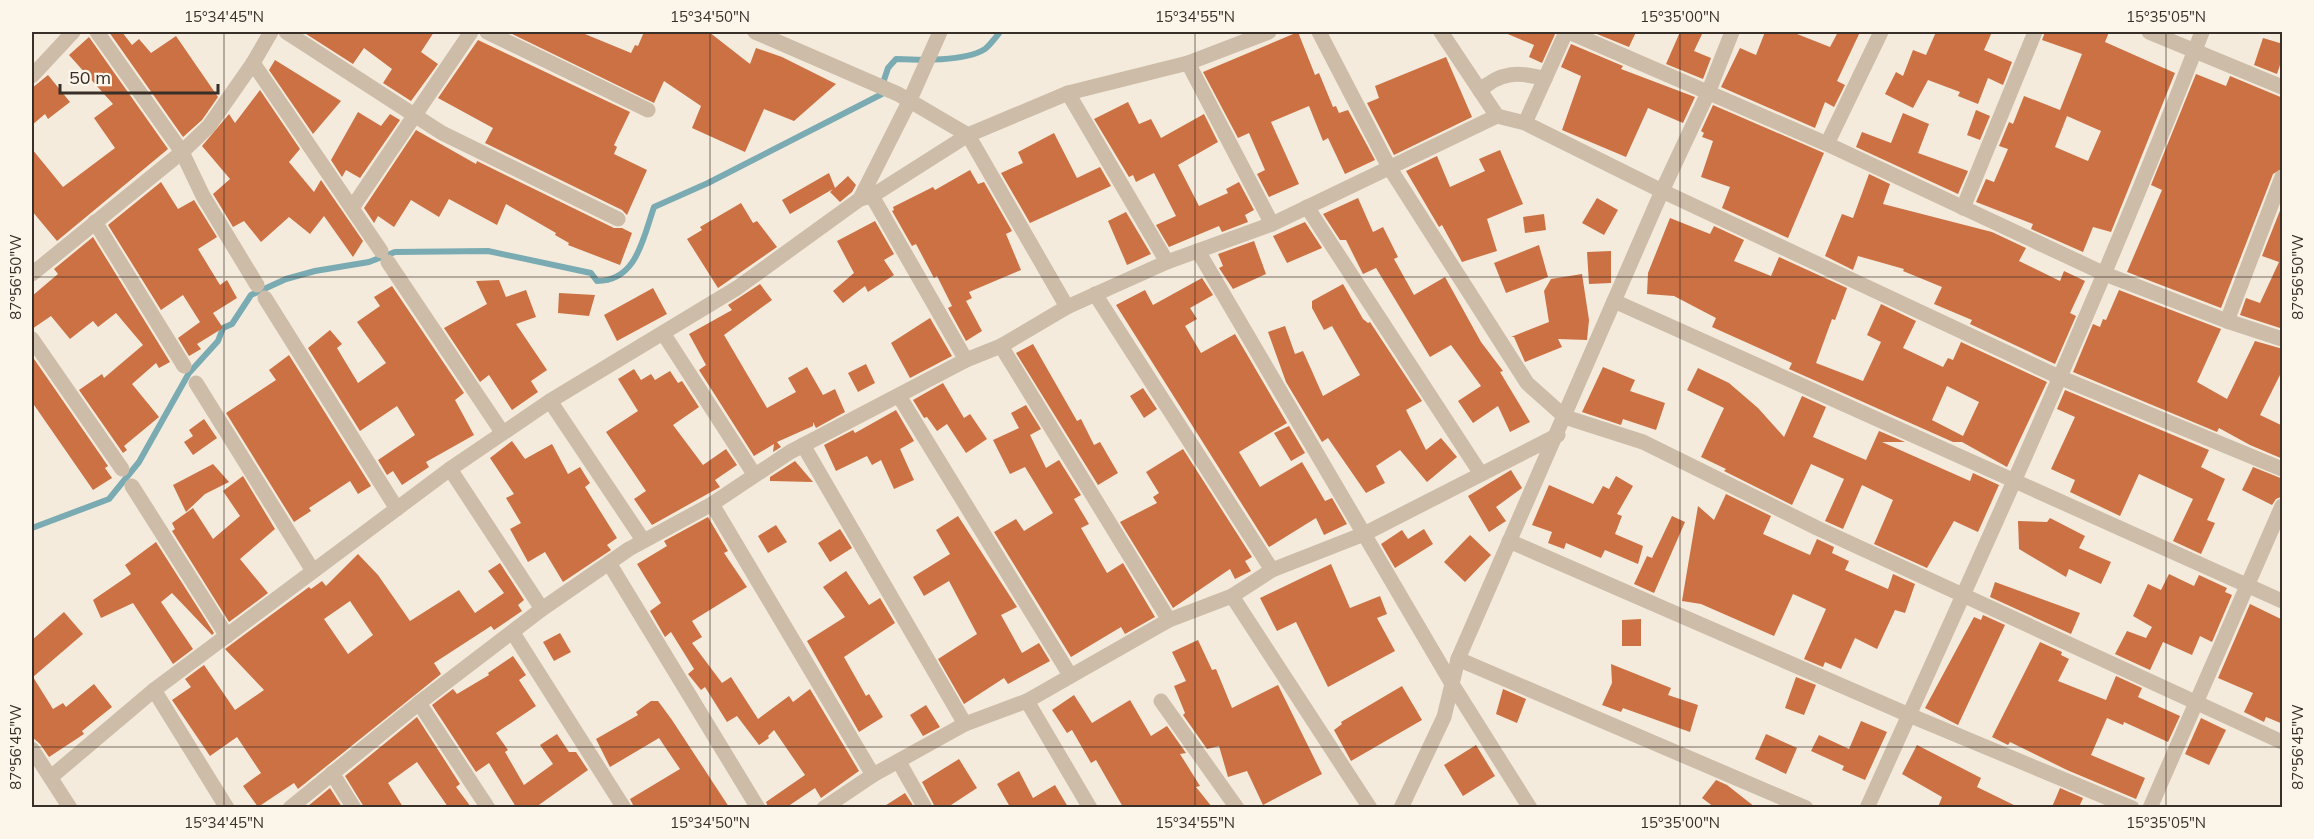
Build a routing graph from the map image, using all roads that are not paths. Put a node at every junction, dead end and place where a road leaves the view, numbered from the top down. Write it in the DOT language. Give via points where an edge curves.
graph roads {
  1 [pos="73,32"];
  2 [pos="97,32"];
  3 [pos="271,32"];
  4 [pos="286,32"];
  5 [pos="471,32"];
  6 [pos="487,32"];
  7 [pos="755,32"];
  8 [pos="940,32"];
  9 [pos="1269,32"];
  10 [pos="1319,32"];
  11 [pos="1441,32"];
  12 [pos="1568,32"];
  13 [pos="1732,32"];
  14 [pos="1881,32"];
  15 [pos="2035,32"];
  16 [pos="2150,32"];
  17 [pos="2202,32"];
  18 [pos="2195,50"];
  19 [pos="253,63"];
  20 [pos="1188,63"];
  21 [pos="32,76"];
  22 [pos="1545,79"];
  23 [pos="2283,87"];
  24 [pos="1480,92"];
  25 [pos="1068,93"];
  26 [pos="1708,93"];
  27 [pos="909,102"];
  28 [pos="648,110"];
  29 [pos="1497,116"];
  30 [pos="414,117"];
  31 [pos="1525,123"];
  32 [pos="968,135"];
  33 [pos="1827,144"];
  34 [pos="182,152"];
  35 [pos="1389,167"];
  36 [pos="2283,177"];
  37 [pos="1662,191"];
  38 [pos="866,197"];
  39 [pos="1307,207"];
  40 [pos="352,208"];
  41 [pos="1963,208"];
  42 [pos="618,219"];
  43 [pos="95,222"];
  44 [pos="1272,224"];
  45 [pos="1198,251"];
  46 [pos="1167,262"];
  47 [pos="32,274"];
  48 [pos="2105,274"];
  49 [pos="1095,294"];
  50 [pos="1614,302"];
  51 [pos="1066,307"];
  52 [pos="2227,321"];
  53 [pos="663,333"];
  54 [pos="32,339"];
  55 [pos="2283,339"];
  56 [pos="1000,346"];
  57 [pos="966,360"];
  58 [pos="184,366"];
  59 [pos="2060,377"];
  60 [pos="196,383"];
  61 [pos="899,396"];
  62 [pos="550,401"];
  63 [pos="1565,417"];
  64 [pos="502,432"];
  65 [pos="1558,435"];
  66 [pos="803,446"];
  67 [pos="450,469"];
  68 [pos="2283,469"];
  69 [pos="122,470"];
  70 [pos="754,474"];
  71 [pos="1481,474"];
  72 [pos="2015,480"];
  73 [pos="132,486"];
  74 [pos="712,504"];
  75 [pos="2283,506"];
  76 [pos="397,509"];
  77 [pos="1364,534"];
  78 [pos="643,540"];
  79 [pos="1509,541"];
  80 [pos="609,563"];
  81 [pos="1272,570"];
  82 [pos="313,572"];
  83 [pos="2248,584"];
  84 [pos="1232,596"];
  85 [pos="1963,596"];
  86 [pos="2283,600"];
  87 [pos="542,609"];
  88 [pos="1169,620"];
  89 [pos="513,633"];
  90 [pos="227,636"];
  91 [pos="1458,659"];
  92 [pos="1070,675"];
  93 [pos="1452,684"];
  94 [pos="154,690"];
  95 [pos="1028,701"];
  96 [pos="1161,701"];
  97 [pos="419,703"];
  98 [pos="2196,703"];
  99 [pos="1909,715"];
  100 [pos="964,724"];
  101 [pos="2283,742"];
  102 [pos="32,749"];
  103 [pos="899,762"];
  104 [pos="332,773"];
  105 [pos="873,775"];
  106 [pos="51,777"];
  107 [pos="70,807"];
  108 [pos="227,807"];
  109 [pos="290,807"];
  110 [pos="354,807"];
  111 [pos="488,807"];
  112 [pos="624,807"];
  113 [pos="758,807"];
  114 [pos="824,807"];
  115 [pos="924,807"];
  116 [pos="1090,807"];
  117 [pos="1237,807"];
  118 [pos="1370,807"];
  119 [pos="1401,807"];
  120 [pos="1530,807"];
  121 [pos="1806,807"];
  122 [pos="1867,807"];
  123 [pos="2132,807"];
  124 [pos="2150,807"];
  1 -- 21 [label="street"];
  2 -- 34 [label="street"];
  3 -- 19 [label="street"];
  4 -- 30 [label="street"];
  5 -- 30 [label="street"];
  6 -- 28 [label="street"];
  7 -- 27 [label="street"];
  8 -- 27 [label="street"];
  9 -- 20 [label="street"];
  10 -- 35 [label="street"];
  11 -- 24 [label="street"];
  12 -- 22 [label="street"];
  12 -- 26 [label="street"];
  13 -- 26 [label="street"];
  14 -- 33 [label="street"];
  15 -- 41 [label="street"];
  16 -- 18 [label="street"];
  17 -- 18 [label="street"];
  18 -- 23 [label="street"];
  18 -- 48 [label="street"];
  19 -- 34 [label="street" via="209,126"];
  19 -- 40 [label="street"];
  20 -- 25 [label="street"];
  20 -- 44 [label="street"];
  22 -- 24 [label="street" via="1510,74 1492,79"];
  22 -- 31 [label="street"];
  24 -- 29 [label="street"];
  25 -- 32 [label="street"];
  25 -- 46 [label="street"];
  26 -- 33 [label="street"];
  26 -- 37 [label="street"];
  27 -- 32 [label="street"];
  27 -- 38 [label="street"];
  29 -- 31 [label="street"];
  29 -- 35 [label="street"];
  30 -- 40 [label="street"];
  30 -- 42 [label="street"];
  31 -- 37 [label="street"];
  32 -- 38 [label="street"];
  32 -- 51 [label="street"];
  33 -- 41 [label="street"];
  34 -- 43 [label="street"];
  34 -- 76 [label="street" via="203,196"];
  35 -- 39 [label="street"];
  35 -- 63 [label="street" via="1527,383"];
  36 -- 52 [label="street"];
  37 -- 50 [label="street"];
  37 -- 59 [label="street"];
  38 -- 53 [label="street" via="737,288"];
  38 -- 57 [label="street"];
  39 -- 44 [label="street"];
  39 -- 71 [label="street"];
  40 -- 64 [label="street"];
  41 -- 48 [label="street"];
  43 -- 47 [label="street"];
  43 -- 58 [label="street"];
  44 -- 45 [label="street"];
  45 -- 46 [label="street"];
  45 -- 77 [label="street"];
  46 -- 49 [label="street"];
  48 -- 52 [label="street"];
  48 -- 59 [label="street"];
  49 -- 51 [label="street"];
  49 -- 81 [label="street"];
  50 -- 63 [label="street"];
  50 -- 72 [label="street"];
  51 -- 56 [label="street"];
  52 -- 55 [label="street"];
  53 -- 62 [label="street"];
  53 -- 70 [label="street"];
  54 -- 69 [label="street"];
  56 -- 57 [label="street"];
  56 -- 88 [label="street"];
  57 -- 61 [label="street"];
  59 -- 68 [label="street"];
  59 -- 72 [label="street"];
  60 -- 82 [label="street"];
  61 -- 66 [label="street"];
  61 -- 92 [label="street"];
  62 -- 64 [label="street"];
  62 -- 78 [label="street"];
  63 -- 65 [label="street"];
  63 -- 85 [label="street" via="1643,442"];
  64 -- 67 [label="street"];
  65 -- 71 [label="street"];
  65 -- 79 [label="street"];
  66 -- 70 [label="street"];
  66 -- 100 [label="street"];
  67 -- 76 [label="street"];
  67 -- 87 [label="street"];
  70 -- 74 [label="street"];
  71 -- 77 [label="street"];
  72 -- 83 [label="street"];
  72 -- 85 [label="street"];
  73 -- 90 [label="street"];
  74 -- 78 [label="street"];
  74 -- 105 [label="street"];
  75 -- 83 [label="street"];
  76 -- 82 [label="street"];
  77 -- 81 [label="street"];
  77 -- 93 [label="street"];
  78 -- 80 [label="street"];
  79 -- 91 [label="street"];
  79 -- 99 [label="street"];
  80 -- 87 [label="street"];
  80 -- 113 [label="street"];
  81 -- 84 [label="street"];
  82 -- 90 [label="street"];
  83 -- 86 [label="street"];
  83 -- 98 [label="street"];
  84 -- 88 [label="street"];
  84 -- 118 [label="street"];
  85 -- 98 [label="street"];
  85 -- 99 [label="street"];
  87 -- 89 [label="street"];
  88 -- 92 [label="street"];
  89 -- 97 [label="street"];
  89 -- 112 [label="street"];
  90 -- 94 [label="street"];
  91 -- 93 [label="street"];
  91 -- 121 [label="street"];
  92 -- 95 [label="street"];
  93 -- 119 [label="street" via="1444,717"];
  93 -- 120 [label="street"];
  94 -- 106 [label="street"];
  94 -- 108 [label="street"];
  95 -- 100 [label="street"];
  95 -- 116 [label="street"];
  96 -- 117 [label="street"];
  97 -- 104 [label="street"];
  97 -- 111 [label="street"];
  98 -- 101 [label="street"];
  98 -- 124 [label="street"];
  99 -- 122 [label="street"];
  99 -- 123 [label="street"];
  100 -- 103 [label="street"];
  102 -- 106 [label="street"];
  103 -- 105 [label="street"];
  103 -- 115 [label="street"];
  104 -- 109 [label="street"];
  104 -- 110 [label="street"];
  105 -- 114 [label="street"];
  106 -- 107 [label="street"];
}
